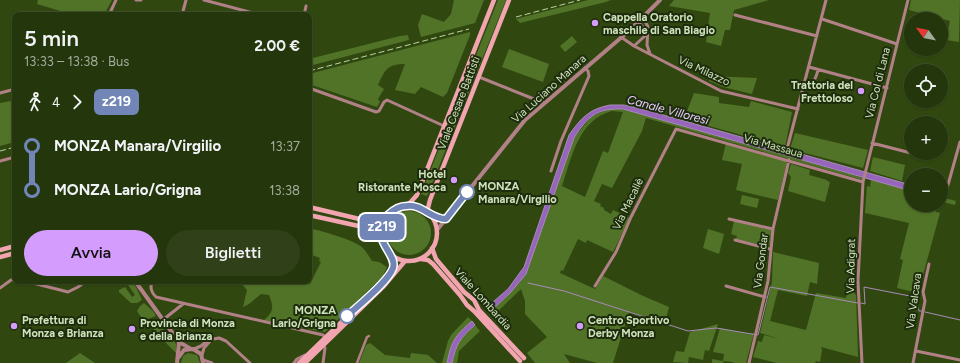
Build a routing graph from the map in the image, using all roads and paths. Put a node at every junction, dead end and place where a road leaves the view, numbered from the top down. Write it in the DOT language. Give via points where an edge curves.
graph roads {
  1 [pos="116,0"];
  2 [pos="136,0"];
  3 [pos="141,0"];
  4 [pos="186,0"];
  5 [pos="204,0"];
  6 [pos="228,0"];
  7 [pos="494,0"];
  8 [pos="509,0"];
  9 [pos="660,0"];
  10 [pos="826,0"];
  11 [pos="908,0"];
  12 [pos="226,6"];
  13 [pos="306,6"];
  14 [pos="110,12"];
  15 [pos="183,12"];
  16 [pos="249,12"];
  17 [pos="305,12"];
  18 [pos="735,15"];
  19 [pos="643,17"];
  20 [pos="822,18"];
  21 [pos="638,22"];
  22 [pos="647,32"];
  23 [pos="817,36"];
  24 [pos="621,37"];
  25 [pos="897,44"];
  26 [pos="634,46"];
  27 [pos="650,54"];
  28 [pos="809,67"];
  29 [pos="585,68"];
  30 [pos="818,70"];
  31 [pos="478,77"];
  32 [pos="804,85"];
  33 [pos="887,88"];
  34 [pos="312,89"];
  35 [pos="12,90"];
  36 [pos="0,93"];
  37 [pos="544,103"];
  38 [pos="798,110"];
  39 [pos="444,126"];
  40 [pos="676,128"];
  41 [pos="960,142"];
  42 [pos="872,143"];
  43 [pos="787,149"];
  44 [pos="904,151"];
  45 [pos="959,151"];
  46 [pos="12,157"];
  47 [pos="0,160"];
  48 [pos="789,160"];
  49 [pos="551,170"];
  50 [pos="866,171"];
  51 [pos="864,181"];
  52 [pos="948,186"];
  53 [pos="408,206"];
  54 [pos="312,208"];
  55 [pos="429,214"];
  56 [pos="312,216"];
  57 [pos="387,217"];
  58 [pos="729,218"];
  59 [pos="446,219"];
  60 [pos="773,229"];
  61 [pos="437,230"];
  62 [pos="381,236"];
  63 [pos="735,240"];
  64 [pos="12,247"];
  65 [pos="432,248"];
  66 [pos="770,249"];
  67 [pos="0,250"];
  68 [pos="12,254"];
  69 [pos="391,255"];
  70 [pos="0,257"];
  71 [pos="421,258"];
  72 [pos="405,261"];
  73 [pos="929,264"];
  74 [pos="12,280"];
  75 [pos="36,284"];
  76 [pos="82,284"];
  77 [pos="137,284"];
  78 [pos="151,284"];
  79 [pos="595,286"];
  80 [pos="726,286"];
  81 [pos="0,288"];
  82 [pos="765,297"];
  83 [pos="184,304"];
  84 [pos="164,319"];
  85 [pos="369,336"];
  86 [pos="325,337"];
  87 [pos="212,339"];
  88 [pos="179,342"];
  89 [pos="323,344"];
  90 [pos="193,349"];
  91 [pos="916,351"];
  92 [pos="308,354"];
  93 [pos="178,358"];
  94 [pos="203,360"];
  95 [pos="960,360"];
  96 [pos="523,361"];
  97 [pos="177,363"];
  98 [pos="212,363"];
  99 [pos="250,363"];
  100 [pos="294,363"];
  101 [pos="299,363"];
  102 [pos="305,363"];
  103 [pos="323,363"];
  104 [pos="357,363"];
  105 [pos="749,363"];
  106 [pos="862,363"];
  107 [pos="913,363"];
  1 -- 14 [label="street"];
  2 -- 3 [label="street"];
  4 -- 15 [label="street"];
  5 -- 12 [label="street"];
  6 -- 12 [label="street"];
  7 -- 39 [label="main road, Viale Cesare Battisti"];
  8 -- 31 [label="main road, Viale Cesare Battisti"];
  9 -- 19 [label="street, Via Luciano Manara"];
  10 -- 20 [label="street"];
  11 -- 25 [label="street, Via Col di Lana"];
  12 -- 16 [label="street"];
  13 -- 17 [label="street"];
  18 -- 23 [label="street"];
  19 -- 21 [label="street, Via Luciano Manara"];
  19 -- 22 [label="street" via="648,27"];
  20 -- 23 [label="street"];
  20 -- 25 [label="street"];
  21 -- 22 [label="street"];
  21 -- 24 [label="street, Via Luciano Manara"];
  22 -- 26 [label="street"];
  22 -- 27 [label="street"];
  23 -- 28 [label="street"];
  24 -- 26 [label="street, Via Milazzo"];
  24 -- 29 [label="street, Via Luciano Manara"];
  25 -- 33 [label="street, Via Col di Lana"];
  26 -- 27 [label="street, Via Milazzo"];
  27 -- 38 [label="street, Via Milazzo" via="721,91"];
  28 -- 30 [label="street"];
  28 -- 32 [label="street"];
  29 -- 37 [label="street, Via Luciano Manara"];
  29 -- 49 [label="street" via="589,76"];
  30 -- 32 [label="street" via="813,83"];
  30 -- 33 [label="street"];
  31 -- 37 [label="street"];
  31 -- 55 [label="main road, Viale Cesare Battisti" via="430,200"];
  32 -- 38 [label="street"];
  33 -- 42 [label="street, Via Col di Lana"];
  34 -- 39 [label="street" via="376,112 387,100"];
  35 -- 36 [label="street"];
  37 -- 59 [label="street, Via Luciano Manara" via="522,124"];
  38 -- 43 [label="street"];
  39 -- 53 [label="main road, Viale Cesare Battisti" via="417,195"];
  40 -- 48 [label="street, Via Massaua"];
  40 -- 79 [label="street, Via Macallè" via="631,216 616,252"];
  41 -- 45 [label="street"];
  42 -- 44 [label="street"];
  42 -- 50 [label="street, Via Col di Lana"];
  45 -- 52 [label="street"];
  46 -- 47 [label="street"];
  48 -- 51 [label="street, Via Massaua"];
  48 -- 60 [label="street, Via Gondar"];
  50 -- 51 [label="street, Via Adigrat"];
  51 -- 106 [label="street, Via Adigrat" via="858,281"];
  53 -- 55 [label="main road" via="422,209"];
  53 -- 57 [label="main road" via="397,208"];
  54 -- 57 [label="main road" via="372,222"];
  55 -- 59 [label="street"];
  55 -- 61 [label="main road"];
  56 -- 62 [label="main road" via="372,229"];
  57 -- 62 [label="main road" via="382,226"];
  58 -- 60 [label="street"];
  59 -- 61 [label="street, Via Luciano Manara"];
  60 -- 66 [label="street, Via Gondar"];
  61 -- 65 [label="main road"];
  62 -- 69 [label="main road" via="384,247"];
  63 -- 66 [label="street"];
  64 -- 67 [label="main road"];
  65 -- 71 [label="main road"];
  65 -- 96 [label="main road, Viale Lombardia" via="436,259 474,300 479,310"];
  66 -- 82 [label="street, Via Gondar"];
  68 -- 70 [label="main road"];
  69 -- 72 [label="main road"];
  69 -- 86 [label="main road" via="394,267 387,278"];
  71 -- 72 [label="main road"];
  71 -- 96 [label="main road, Viale Lombardia" via="433,264 467,306"];
  72 -- 89 [label="main road" via="383,287"];
  73 -- 91 [label="street, Via Valcava" via="923,292 926,301"];
  74 -- 81 [label="street"];
  75 -- 76 [label="street" via="68,292"];
  77 -- 84 [label="street"];
  78 -- 83 [label="street" via="152,294 156,298"];
  80 -- 82 [label="street"];
  82 -- 105 [label="street, Via Gondar"];
  83 -- 84 [label="street"];
  83 -- 86 [label="street"];
  84 -- 88 [label="street"];
  85 -- 104 [label="street"];
  86 -- 92 [label="main road"];
  87 -- 90 [label="street"];
  87 -- 94 [label="street" via="204,348"];
  87 -- 99 [label="street" via="224,340"];
  88 -- 90 [label="street"];
  88 -- 93 [label="street"];
  89 -- 102 [label="main road"];
  89 -- 103 [label="street"];
  90 -- 93 [label="street" via="182,352"];
  90 -- 94 [label="street" via="199,352"];
  91 -- 95 [label="street"];
  91 -- 107 [label="street, Via Valcava"];
  92 -- 100 [label="street"];
  92 -- 101 [label="main road"];
  93 -- 97 [label="street"];
  94 -- 98 [label="street"];
}
